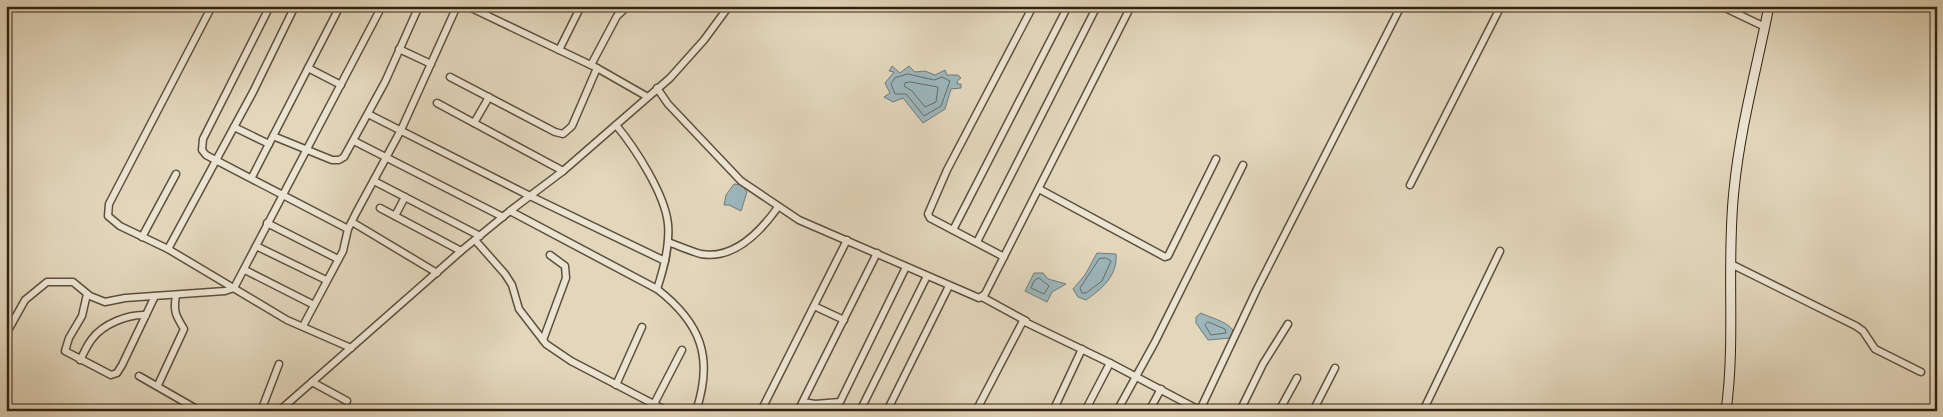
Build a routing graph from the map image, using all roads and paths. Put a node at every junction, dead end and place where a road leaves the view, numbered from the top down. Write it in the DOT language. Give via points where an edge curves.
graph roads {
  1 [pos="212,6"];
  2 [pos="270,6"];
  3 [pos="294,6"];
  4 [pos="340,6"];
  5 [pos="382,6"];
  6 [pos="420,6"];
  7 [pos="457,6"];
  8 [pos="467,6"];
  9 [pos="581,6"];
  10 [pos="628,6"];
  11 [pos="674,6"];
  12 [pos="688,6"];
  13 [pos="729,6"];
  14 [pos="1034,6"];
  15 [pos="1068,6"];
  16 [pos="1097,6"];
  17 [pos="1131,6"];
  18 [pos="1401,6"];
  19 [pos="1500,6"];
  20 [pos="1721,6"];
  21 [pos="1769,6"];
  22 [pos="1765,27"];
  23 [pos="399,49"];
  24 [pos="559,50"];
  25 [pos="431,64"];
  26 [pos="594,66"];
  27 [pos="308,68"];
  28 [pos="450,77"];
  29 [pos="341,85"];
  30 [pos="657,88"];
  31 [pos="646,96"];
  32 [pos="489,97"];
  33 [pos="437,103"];
  34 [pos="368,114"];
  35 [pos="474,123"];
  36 [pos="616,125"];
  37 [pos="234,127"];
  38 [pos="401,130"];
  39 [pos="273,136"];
  40 [pos="354,141"];
  41 [pos="269,144"];
  42 [pos="307,150"];
  43 [pos="387,157"];
  44 [pos="1216,159"];
  45 [pos="216,160"];
  46 [pos="1243,165"];
  47 [pos="563,171"];
  48 [pos="176,174"];
  49 [pos="252,177"];
  50 [pos="374,181"];
  51 [pos="1410,185"];
  52 [pos="1039,189"];
  53 [pos="284,194"];
  54 [pos="530,196"];
  55 [pos="405,197"];
  56 [pos="778,207"];
  57 [pos="380,208"];
  58 [pos="510,211"];
  59 [pos="394,216"];
  60 [pos="503,217"];
  61 [pos="352,222"];
  62 [pos="267,223"];
  63 [pos="348,229"];
  64 [pos="953,230"];
  65 [pos="142,237"];
  66 [pos="478,238"];
  67 [pos="847,240"];
  68 [pos="668,242"];
  69 [pos="976,242"];
  70 [pos="256,246"];
  71 [pos="168,249"];
  72 [pos="461,251"];
  73 [pos="1500,251"];
  74 [pos="877,254"];
  75 [pos="550,255"];
  76 [pos="1004,256"];
  77 [pos="338,259"];
  78 [pos="665,261"];
  79 [pos="1731,264"];
  80 [pos="906,267"];
  81 [pos="245,270"];
  82 [pos="438,273"];
  83 [pos="927,276"];
  84 [pos="326,280"];
  85 [pos="949,286"];
  86 [pos="234,288"];
  87 [pos="657,289"];
  88 [pos="87,294"];
  89 [pos="156,296"];
  90 [pos="176,296"];
  91 [pos="982,297"];
  92 [pos="314,305"];
  93 [pos="814,306"];
  94 [pos="146,315"];
  95 [pos="844,320"];
  96 [pos="1026,321"];
  97 [pos="1288,324"];
  98 [pos="303,326"];
  99 [pos="642,327"];
  100 [pos="6,334"];
  101 [pos="543,340"];
  102 [pos="351,348"];
  103 [pos="1082,349"];
  104 [pos="682,350"];
  105 [pos="80,360"];
  106 [pos="1110,362"];
  107 [pos="280,364"];
  108 [pos="1335,368"];
  109 [pos="1921,372"];
  110 [pos="139,376"];
  111 [pos="1135,376"];
  112 [pos="1296,378"];
  113 [pos="312,382"];
  114 [pos="158,385"];
  115 [pos="616,385"];
  116 [pos="1161,389"];
  117 [pos="347,401"];
  118 [pos="803,402"];
  119 [pos="654,404"];
  120 [pos="1192,408"];
  121 [pos="1200,410"];
  122 [pos="200,411"];
  123 [pos="262,411"];
  124 [pos="279,411"];
  125 [pos="667,411"];
  126 [pos="696,411"];
  127 [pos="762,411"];
  128 [pos="798,411"];
  129 [pos="860,411"];
  130 [pos="887,411"];
  131 [pos="976,411"];
  132 [pos="1053,411"];
  133 [pos="1086,411"];
  134 [pos="1117,411"];
  135 [pos="1149,411"];
  136 [pos="1240,411"];
  137 [pos="1279,411"];
  138 [pos="1313,411"];
  139 [pos="1423,411"];
  140 [pos="1726,411"];
  1 -- 65 [label="street" via="108,204 108,216 113,222"];
  2 -- 45 [label="street" via="203,139 202,150"];
  3 -- 37 [label="street"];
  4 -- 27 [label="street"];
  5 -- 29 [label="street"];
  6 -- 23 [label="street"];
  7 -- 25 [label="street"];
  8 -- 24 [label="street"];
  9 -- 24 [label="street"];
  10 -- 26 [label="street" via="617,16"];
  11 -- 12 [label="street"];
  13 -- 30 [label="street" via="679,69"];
  14 -- 64 [label="street" via="929,210 930,218"];
  15 -- 64 [label="street"];
  16 -- 69 [label="street"];
  17 -- 52 [label="street"];
  18 -- 121 [label="street" via="1257,289"];
  19 -- 51 [label="street"];
  20 -- 22 [label="street"];
  21 -- 22 [label="street"];
  22 -- 79 [label="street" via="1737,166"];
  23 -- 25 [label="street"];
  23 -- 34 [label="street"];
  24 -- 26 [label="street"];
  25 -- 38 [label="street"];
  26 -- 31 [label="street"];
  26 -- 32 [label="street" via="572,126 563,134"];
  27 -- 29 [label="street"];
  27 -- 39 [label="street"];
  28 -- 32 [label="street"];
  29 -- 42 [label="street"];
  30 -- 31 [label="street"];
  30 -- 56 [label="street" via="729,170"];
  31 -- 36 [label="street"];
  32 -- 35 [label="street"];
  33 -- 35 [label="street"];
  34 -- 38 [label="street"];
  34 -- 40 [label="street"];
  35 -- 47 [label="street"];
  36 -- 47 [label="street"];
  36 -- 68 [label="street" via="636,151 653,185 668,223"];
  37 -- 41 [label="street"];
  37 -- 45 [label="street"];
  38 -- 43 [label="street"];
  38 -- 54 [label="street"];
  39 -- 41 [label="street"];
  39 -- 42 [label="street"];
  40 -- 42 [label="street" via="339,160"];
  40 -- 43 [label="street"];
  41 -- 49 [label="street"];
  42 -- 53 [label="street"];
  43 -- 50 [label="street"];
  43 -- 60 [label="street"];
  44 -- 52 [label="street" via="1165,257"];
  45 -- 49 [label="street"];
  45 -- 71 [label="street"];
  46 -- 111 [label="street"];
  47 -- 54 [label="street"];
  48 -- 65 [label="street"];
  49 -- 53 [label="street"];
  50 -- 55 [label="street"];
  50 -- 61 [label="street"];
  52 -- 76 [label="street"];
  53 -- 62 [label="street"];
  53 -- 63 [label="street"];
  54 -- 58 [label="street"];
  54 -- 78 [label="street"];
  55 -- 59 [label="street"];
  55 -- 66 [label="street"];
  56 -- 67 [label="street"];
  56 -- 68 [label="street" via="750,240 724,252 700,253"];
  57 -- 59 [label="street"];
  58 -- 60 [label="street"];
  58 -- 87 [label="street"];
  59 -- 72 [label="street"];
  60 -- 66 [label="street"];
  61 -- 63 [label="street"];
  61 -- 82 [label="street"];
  62 -- 70 [label="street"];
  62 -- 77 [label="street"];
  63 -- 77 [label="street" via="346,243"];
  64 -- 69 [label="street"];
  65 -- 71 [label="street"];
  66 -- 72 [label="street"];
  66 -- 101 [label="street" via="505,274 520,309"];
  67 -- 74 [label="street"];
  67 -- 93 [label="street"];
  68 -- 78 [label="street"];
  69 -- 76 [label="street"];
  70 -- 81 [label="street"];
  70 -- 84 [label="street"];
  71 -- 86 [label="street"];
  72 -- 82 [label="street"];
  73 -- 139 [label="street"];
  74 -- 80 [label="street"];
  74 -- 95 [label="street"];
  75 -- 101 [label="street" via="567,270"];
  76 -- 91 [label="street"];
  77 -- 84 [label="street"];
  78 -- 87 [label="street"];
  79 -- 109 [label="street" via="1856,326 1875,349"];
  79 -- 140 [label="street" via="1730,382"];
  80 -- 83 [label="street"];
  80 -- 118 [label="street" via="840,402"];
  81 -- 86 [label="street"];
  81 -- 92 [label="street"];
  82 -- 102 [label="street"];
  83 -- 85 [label="street"];
  83 -- 129 [label="street"];
  84 -- 92 [label="street"];
  85 -- 91 [label="street" via="974,298"];
  85 -- 130 [label="street"];
  86 -- 90 [label="street"];
  86 -- 98 [label="street"];
  87 -- 126 [label="street" via="675,304 701,340 705,372"];
  88 -- 89 [label="street" via="105,302"];
  88 -- 100 [label="street" via="73,282 46,282 25,300"];
  88 -- 105 [label="street" via="82,316 65,347 68,355"];
  89 -- 90 [label="street"];
  89 -- 94 [label="street"];
  90 -- 114 [label="street" via="175,316 184,329"];
  91 -- 96 [label="street"];
  92 -- 98 [label="street"];
  93 -- 95 [label="street"];
  93 -- 127 [label="street"];
  94 -- 105 [label="street" via="124,318 97,334"];
  94 -- 105 [label="street" via="115,374"];
  95 -- 118 [label="street"];
  96 -- 103 [label="street"];
  96 -- 131 [label="street" via="1019,324"];
  97 -- 136 [label="street" via="1263,364"];
  98 -- 102 [label="street"];
  99 -- 115 [label="street"];
  101 -- 115 [label="street" via="572,361"];
  102 -- 113 [label="street"];
  103 -- 106 [label="street"];
  103 -- 132 [label="street"];
  104 -- 119 [label="street"];
  106 -- 111 [label="street"];
  106 -- 133 [label="street"];
  107 -- 123 [label="street"];
  108 -- 138 [label="street"];
  110 -- 114 [label="street"];
  111 -- 116 [label="street"];
  111 -- 134 [label="street"];
  112 -- 137 [label="street"];
  113 -- 117 [label="street"];
  113 -- 124 [label="street"];
  114 -- 122 [label="street"];
  115 -- 119 [label="street"];
  116 -- 120 [label="street"];
  116 -- 135 [label="street"];
  118 -- 128 [label="street"];
  119 -- 125 [label="street"];
  120 -- 121 [label="street"];
}
